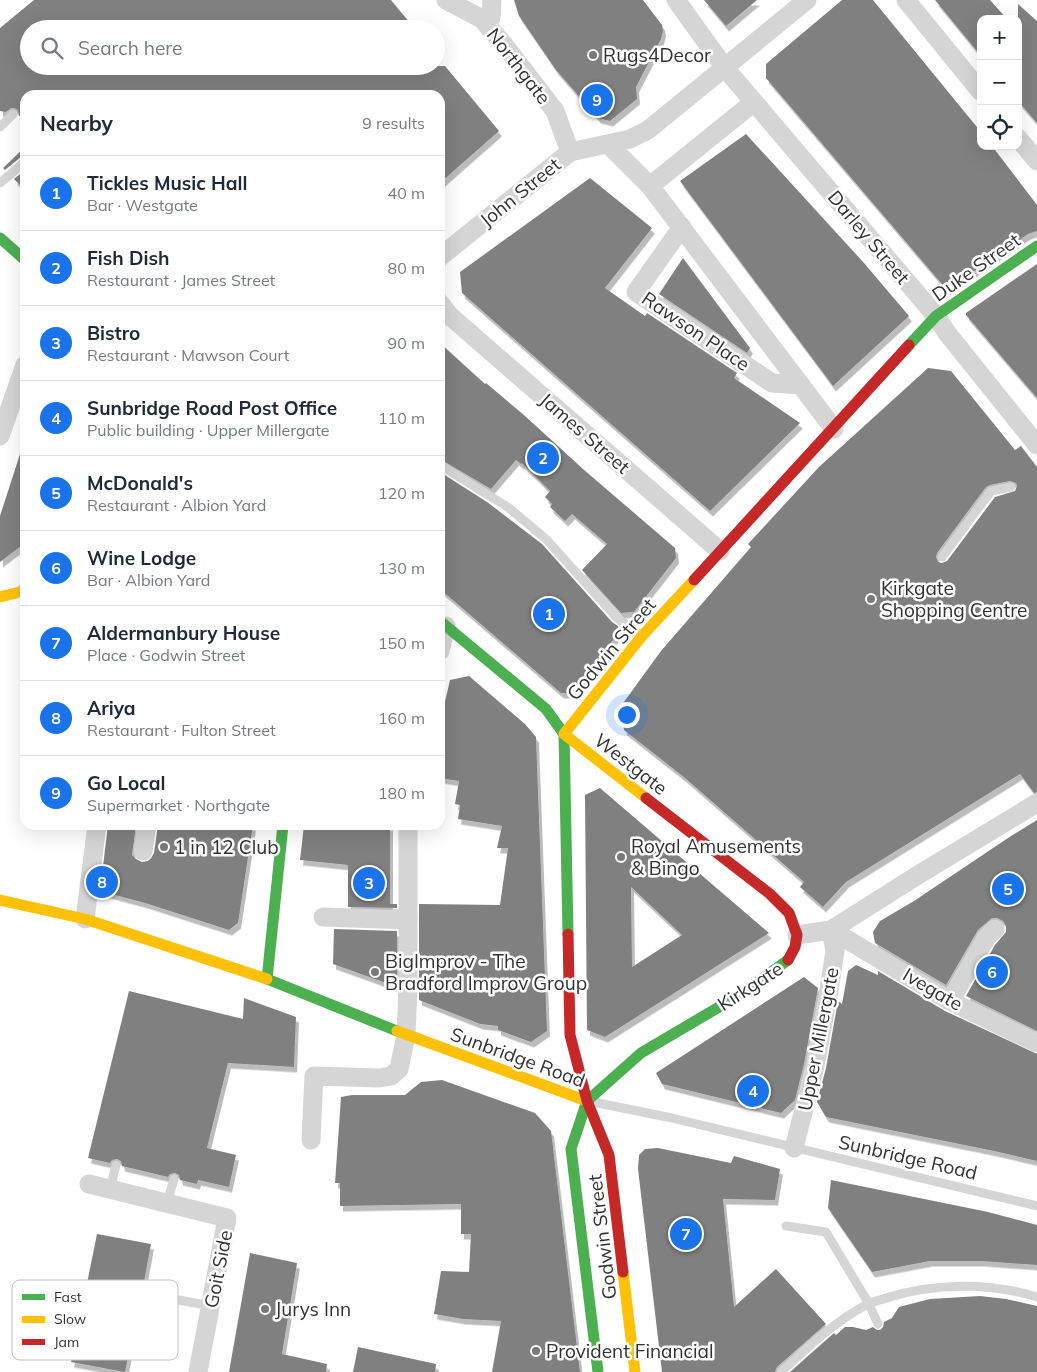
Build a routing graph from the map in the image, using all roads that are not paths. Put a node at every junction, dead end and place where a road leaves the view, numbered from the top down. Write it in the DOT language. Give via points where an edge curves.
graph roads {
  1 [pos="446,0"];
  2 [pos="676,0"];
  3 [pos="807,0"];
  4 [pos="906,0"];
  5 [pos="725,68"];
  6 [pos="977,87"];
  7 [pos="754,102"];
  8 [pos="13,114"];
  9 [pos="0,127"];
  10 [pos="1022,143"];
  11 [pos="608,144"];
  12 [pos="570,152"];
  13 [pos="1037,161"];
  14 [pos="20,166"];
  15 [pos="0,183"];
  16 [pos="650,186"];
  17 [pos="682,227"];
  18 [pos="0,238"];
  19 [pos="1037,246"];
  20 [pos="445,253"];
  21 [pos="20,256"];
  22 [pos="445,313"];
  23 [pos="936,316"];
  24 [pos="20,379"];
  25 [pos="801,385"];
  26 [pos="834,429"];
  27 [pos="0,436"];
  28 [pos="1037,445"];
  29 [pos="445,468"];
  30 [pos="1011,487"];
  31 [pos="720,551"];
  32 [pos="942,557"];
  33 [pos="20,592"];
  34 [pos="0,597"];
  35 [pos="0,604"];
  36 [pos="17,605"];
  37 [pos="445,626"];
  38 [pos="642,636"];
  39 [pos="564,734"];
  40 [pos="1037,803"];
  41 [pos="282,830"];
  42 [pos="408,830"];
  43 [pos="99,834"];
  44 [pos="0,900"];
  45 [pos="323,916"];
  46 [pos="86,919"];
  47 [pos="408,920"];
  48 [pos="995,929"];
  49 [pos="831,930"];
  50 [pos="797,935"];
  51 [pos="267,979"];
  52 [pos="950,1001"];
  53 [pos="406,1035"];
  54 [pos="1037,1043"];
  55 [pos="588,1101"];
  56 [pos="311,1140"];
  57 [pos="794,1148"];
  58 [pos="116,1164"];
  59 [pos="174,1179"];
  60 [pos="89,1184"];
  61 [pos="110,1189"];
  62 [pos="167,1203"];
  63 [pos="1037,1206"];
  64 [pos="786,1226"];
  65 [pos="1037,1297"];
  66 [pos="178,1300"];
  67 [pos="869,1304"];
  68 [pos="211,1306"];
  69 [pos="878,1324"];
  70 [pos="198,1372"];
  71 [pos="598,1372"];
  72 [pos="635,1372"];
  73 [pos="781,1372"];
  1 -- 12 [label="street, Northgate" via="482,19 505,46 555,111"];
  2 -- 5 [label="street, Darley Street"];
  3 -- 5 [label="street, John Street"];
  4 -- 6 [label="street"];
  5 -- 7 [label="street, Darley Street"];
  5 -- 11 [label="street, John Street" via="648,130 630,139"];
  7 -- 16 [label="street"];
  7 -- 23 [label="street, Darley Street"];
  8 -- 9 [label="lane"];
  10 -- 13 [label="street"];
  11 -- 12 [label="street, John Street"];
  11 -- 16 [label="street, Rawson Place"];
  12 -- 20 [label="street, John Street"];
  14 -- 15 [label="lane"];
  16 -- 17 [label="street, Rawson Place"];
  17 -- 25 [label="street, Rawson Place"];
  17 -- 25 [label="street, Rawson Place" via="636,292 772,383"];
  18 -- 21 [label="main road"];
  19 -- 23 [label="main road, Duke Street"];
  22 -- 31 [label="street, James Street"];
  23 -- 26 [label="main road, Godwin Street"];
  23 -- 28 [label="street, Darley Street"];
  24 -- 27 [label="street"];
  25 -- 26 [label="street, Rawson Place"];
  26 -- 31 [label="main road, Godwin Street"];
  29 -- 38 [label="lane" via="509,508 546,539 617,618"];
  30 -- 32 [label="lane" via="991,491"];
  31 -- 38 [label="main road, Godwin Street"];
  33 -- 34 [label="main road"];
  35 -- 36 [label="main road"];
  37 -- 39 [label="main road, Westgate" via="546,709"];
  38 -- 39 [label="main road, Godwin Street"];
  39 -- 50 [label="main road, Westgate" via="770,894 789,914"];
  39 -- 55 [label="main road, Godwin Street" via="570,1029"];
  40 -- 49 [label="street"];
  41 -- 51 [label="main road"];
  42 -- 47 [label="street"];
  43 -- 46 [label="street"];
  44 -- 46 [label="main road, Sunbridge Road"];
  45 -- 47 [label="street"];
  46 -- 51 [label="main road, Sunbridge Road"];
  47 -- 53 [label="street"];
  48 -- 52 [label="street" via="986,938"];
  49 -- 50 [label="street"];
  49 -- 52 [label="street, Ivegate"];
  49 -- 57 [label="street, Upper Millergate" via="835,951 829,990 815,1066"];
  50 -- 55 [label="main road, Kirkgate" via="788,961 741,994 642,1053"];
  51 -- 53 [label="main road, Sunbridge Road"];
  52 -- 54 [label="street, Ivegate"];
  53 -- 55 [label="main road, Sunbridge Road"];
  53 -- 56 [label="street" via="399,1069 392,1076 314,1076"];
  55 -- 57 [label="lane, Sunbridge Road"];
  55 -- 71 [label="main road, Godwin Street" via="571,1149"];
  55 -- 72 [label="main road, Godwin Street" via="609,1155"];
  57 -- 63 [label="lane, Sunbridge Road"];
  58 -- 61 [label="lane"];
  59 -- 62 [label="lane"];
  60 -- 61 [label="street, Goit Side"];
  61 -- 62 [label="street, Goit Side"];
  62 -- 68 [label="street, Goit Side" via="228,1218"];
  64 -- 67 [label="lane" via="826,1232"];
  65 -- 67 [label="lane" via="1016,1291 966,1286 911,1291"];
  66 -- 68 [label="lane"];
  67 -- 69 [label="lane"];
  67 -- 73 [label="lane" via="824,1332"];
  68 -- 70 [label="street, Goit Side"];
}
